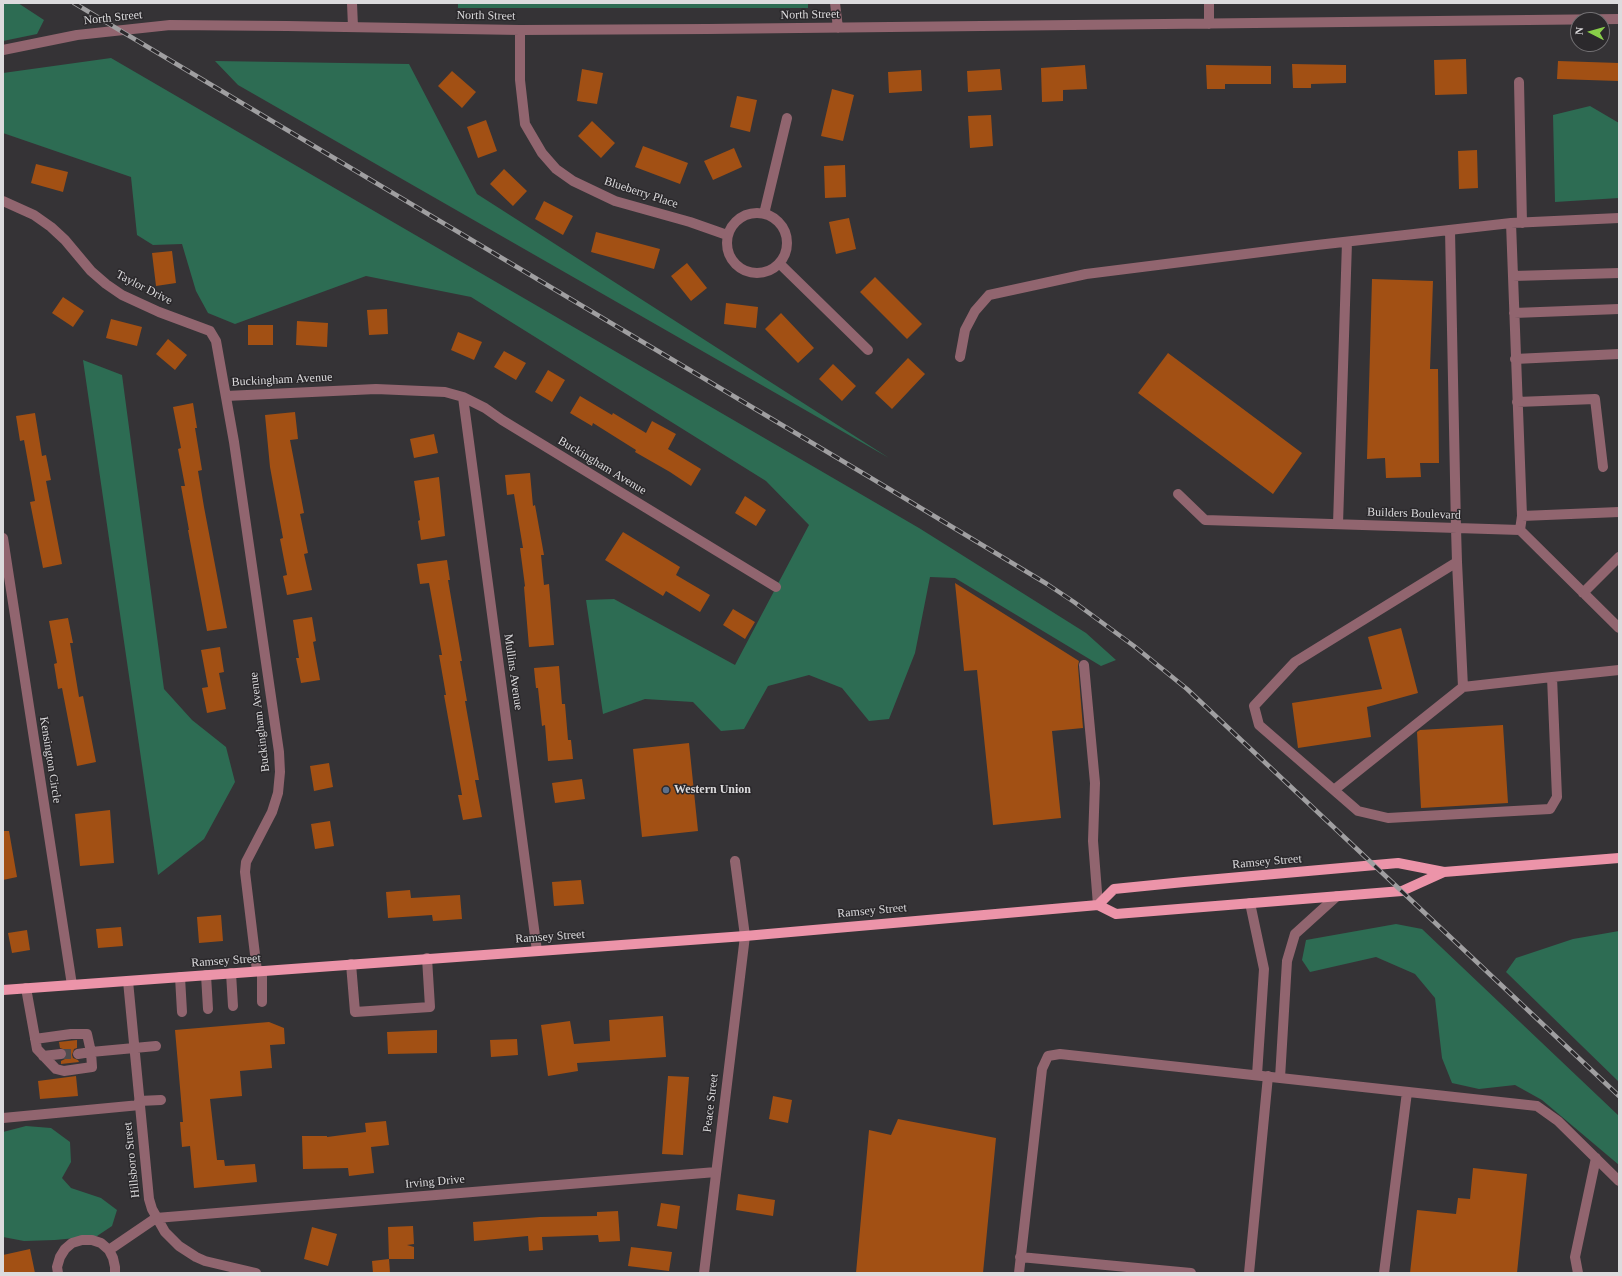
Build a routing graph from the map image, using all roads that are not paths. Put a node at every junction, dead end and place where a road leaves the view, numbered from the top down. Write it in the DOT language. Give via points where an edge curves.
graph roads {
  1 [pos="352,3"];
  2 [pos="835,3"];
  3 [pos="1209,3"];
  4 [pos="1619,19"];
  5 [pos="1209,24"];
  6 [pos="353,27"];
  7 [pos="838,28"];
  8 [pos="520,30"];
  9 [pos="3,50"];
  10 [pos="1519,82"];
  11 [pos="787,118"];
  12 [pos="3,201"];
  13 [pos="764,214"];
  14 [pos="1619,218"];
  15 [pos="1522,222"];
  16 [pos="1511,223"];
  17 [pos="1450,230"];
  18 [pos="727,235"];
  19 [pos="1347,242"];
  20 [pos="780,264"];
  21 [pos="1619,273"];
  22 [pos="1513,276"];
  23 [pos="1619,309"];
  24 [pos="1514,313"];
  25 [pos="868,350"];
  26 [pos="1619,354"];
  27 [pos="960,357"];
  28 [pos="1515,359"];
  29 [pos="226,396"];
  30 [pos="463,397"];
  31 [pos="1517,402"];
  32 [pos="1603,467"];
  33 [pos="1178,494"];
  34 [pos="1619,512"];
  35 [pos="1522,516"];
  36 [pos="1338,524"];
  37 [pos="1456,528"];
  38 [pos="1520,530"];
  39 [pos="3,538"];
  40 [pos="1619,557"];
  41 [pos="1457,562"];
  42 [pos="776,587"];
  43 [pos="1584,592"];
  44 [pos="1619,628"];
  45 [pos="1084,665"];
  46 [pos="1619,670"];
  47 [pos="1552,677"];
  48 [pos="1463,687"];
  49 [pos="1334,790"];
  50 [pos="1619,858"];
  51 [pos="735,861"];
  52 [pos="1444,872"];
  53 [pos="1337,896"];
  54 [pos="1250,903"];
  55 [pos="1098,905"];
  56 [pos="745,936"];
  57 [pos="537,951"];
  58 [pos="427,958"];
  59 [pos="351,964"];
  60 [pos="259,971"];
  61 [pos="231,973"];
  62 [pos="206,975"];
  63 [pos="180,977"];
  64 [pos="128,981"];
  65 [pos="72,985"];
  66 [pos="26,988"];
  67 [pos="3,990"];
  68 [pos="262,1002"];
  69 [pos="233,1006"];
  70 [pos="208,1009"];
  71 [pos="182,1012"];
  72 [pos="35,1039"];
  73 [pos="156,1046"];
  74 [pos="134,1048"];
  75 [pos="91,1052"];
  76 [pos="60,1054"];
  77 [pos="78,1054"];
  78 [pos="43,1056"];
  79 [pos="1257,1075"];
  80 [pos="1268,1076"];
  81 [pos="1280,1078"];
  82 [pos="1406,1092"];
  83 [pos="161,1100"];
  84 [pos="139,1103"];
  85 [pos="3,1118"];
  86 [pos="1596,1158"];
  87 [pos="716,1172"];
  88 [pos="1619,1181"];
  89 [pos="156,1218"];
  90 [pos="109,1250"];
  91 [pos="1020,1258"];
  92 [pos="58,1273"];
  93 [pos="115,1273"];
  94 [pos="256,1273"];
  95 [pos="704,1273"];
  96 [pos="1019,1273"];
  97 [pos="1191,1273"];
  98 [pos="1249,1273"];
  99 [pos="1384,1273"];
  100 [pos="1578,1273"];
  1 -- 6 [label="street"];
  2 -- 7 [label="street"];
  3 -- 5 [label="street"];
  4 -- 5 [label="street, North Street"];
  5 -- 7 [label="street, North Street"];
  6 -- 8 [label="street, North Street"];
  6 -- 9 [label="street, North Street" via="170,26 77,35"];
  7 -- 8 [label="street, North Street"];
  8 -- 18 [label="street, Blueberry Place" via="520,80 526,124 542,153 556,169 573,181 615,201"];
  10 -- 15 [label="street"];
  11 -- 13 [label="street"];
  12 -- 29 [label="street, Taylor Drive" via="51,226 91,270 122,295 210,331 216,341"];
  13 -- 18 [label="street" via="747,214 738,219"];
  13 -- 20 [label="street" via="775,219 786,235 785,255"];
  14 -- 15 [label="street"];
  15 -- 16 [label="street"];
  16 -- 17 [label="street"];
  16 -- 22 [label="street"];
  17 -- 19 [label="street"];
  17 -- 37 [label="street"];
  18 -- 20 [label="street" via="728,253 738,268 751,273 764,273"];
  19 -- 27 [label="street" via="1086,274 989,295 975,311 965,330"];
  19 -- 36 [label="street"];
  20 -- 25 [label="street"];
  21 -- 22 [label="street"];
  22 -- 24 [label="street"];
  23 -- 24 [label="street"];
  24 -- 28 [label="street"];
  26 -- 28 [label="street"];
  28 -- 31 [label="street"];
  29 -- 30 [label="street, Buckingham Avenue" via="376,389 445,392"];
  29 -- 60 [label="street, Buckingham Avenue" via="280,759 278,792 272,812 246,862 245,872"];
  30 -- 42 [label="street, Buckingham Avenue" via="485,408"];
  30 -- 57 [label="street, Mullins Avenue"];
  31 -- 32 [label="street" via="1595,400"];
  31 -- 35 [label="street"];
  33 -- 36 [label="street, Builders Boulevard" via="1205,520"];
  34 -- 35 [label="street"];
  35 -- 38 [label="street"];
  36 -- 37 [label="street, Builders Boulevard"];
  37 -- 38 [label="street, Builders Boulevard"];
  37 -- 41 [label="street"];
  38 -- 43 [label="street"];
  39 -- 65 [label="street, Kensington Circle"];
  40 -- 43 [label="street"];
  41 -- 48 [label="street"];
  41 -- 49 [label="street" via="1295,662 1254,706 1259,725"];
  43 -- 44 [label="street"];
  45 -- 55 [label="street" via="1095,783 1093,841"];
  46 -- 47 [label="street"];
  47 -- 48 [label="street"];
  47 -- 49 [label="street" via="1557,797 1550,809 1388,818 1358,811"];
  48 -- 49 [label="street"];
  50 -- 52 [label="main road, Ramsey Street"];
  51 -- 56 [label="street, Peace Street"];
  52 -- 53 [label="main road, Ramsey Street" via="1402,891"];
  52 -- 55 [label="main road, Ramsey Street" via="1398,863 1184,882 1114,889"];
  53 -- 54 [label="main road, Ramsey Street"];
  53 -- 81 [label="street" via="1295,934 1287,960"];
  54 -- 55 [label="main road, Ramsey Street" via="1116,914"];
  54 -- 79 [label="street" via="1264,969"];
  55 -- 56 [label="main road, Ramsey Street"];
  56 -- 57 [label="main road, Ramsey Street"];
  56 -- 87 [label="street, Peace Street"];
  57 -- 58 [label="main road, Ramsey Street"];
  58 -- 59 [label="main road, Ramsey Street"];
  58 -- 59 [label="street" via="430,1007 355,1012"];
  59 -- 60 [label="main road, Ramsey Street"];
  60 -- 61 [label="main road, Ramsey Street"];
  60 -- 68 [label="street, Buckingham Avenue"];
  61 -- 62 [label="main road, Ramsey Street"];
  61 -- 69 [label="street"];
  62 -- 63 [label="main road, Ramsey Street"];
  62 -- 70 [label="street"];
  63 -- 64 [label="main road, Ramsey Street"];
  63 -- 71 [label="street"];
  64 -- 65 [label="main road, Ramsey Street"];
  64 -- 74 [label="street, Hillsboro Street"];
  65 -- 66 [label="main road, Ramsey Street"];
  66 -- 67 [label="main road, Ramsey Street"];
  66 -- 72 [label="street"];
  72 -- 75 [label="street" via="87,1034"];
  72 -- 78 [label="street" via="37,1049"];
  73 -- 74 [label="street"];
  74 -- 75 [label="street"];
  74 -- 84 [label="street, Hillsboro Street"];
  75 -- 77 [label="street"];
  75 -- 78 [label="street" via="92,1067 64,1071 56,1070"];
  76 -- 78 [label="street"];
  79 -- 80 [label="street"];
  79 -- 91 [label="street" via="1060,1054 1048,1056 1042,1069"];
  80 -- 81 [label="street"];
  80 -- 98 [label="street"];
  81 -- 82 [label="street"];
  82 -- 86 [label="street" via="1537,1106 1558,1121"];
  82 -- 99 [label="street"];
  83 -- 84 [label="street"];
  84 -- 85 [label="street"];
  84 -- 89 [label="street, Hillsboro Street" via="149,1199"];
  86 -- 88 [label="street"];
  86 -- 100 [label="street" via="1575,1257"];
  87 -- 89 [label="street, Irving Drive"];
  87 -- 95 [label="street, Peace Street"];
  89 -- 90 [label="street"];
  89 -- 94 [label="street, Hillsboro Street" via="179,1246 196,1257"];
  90 -- 92 [label="street" via="92,1240 72,1243 60,1257"];
  90 -- 93 [label="street" via="114,1258"];
  91 -- 96 [label="street"];
  91 -- 97 [label="street"];
}
